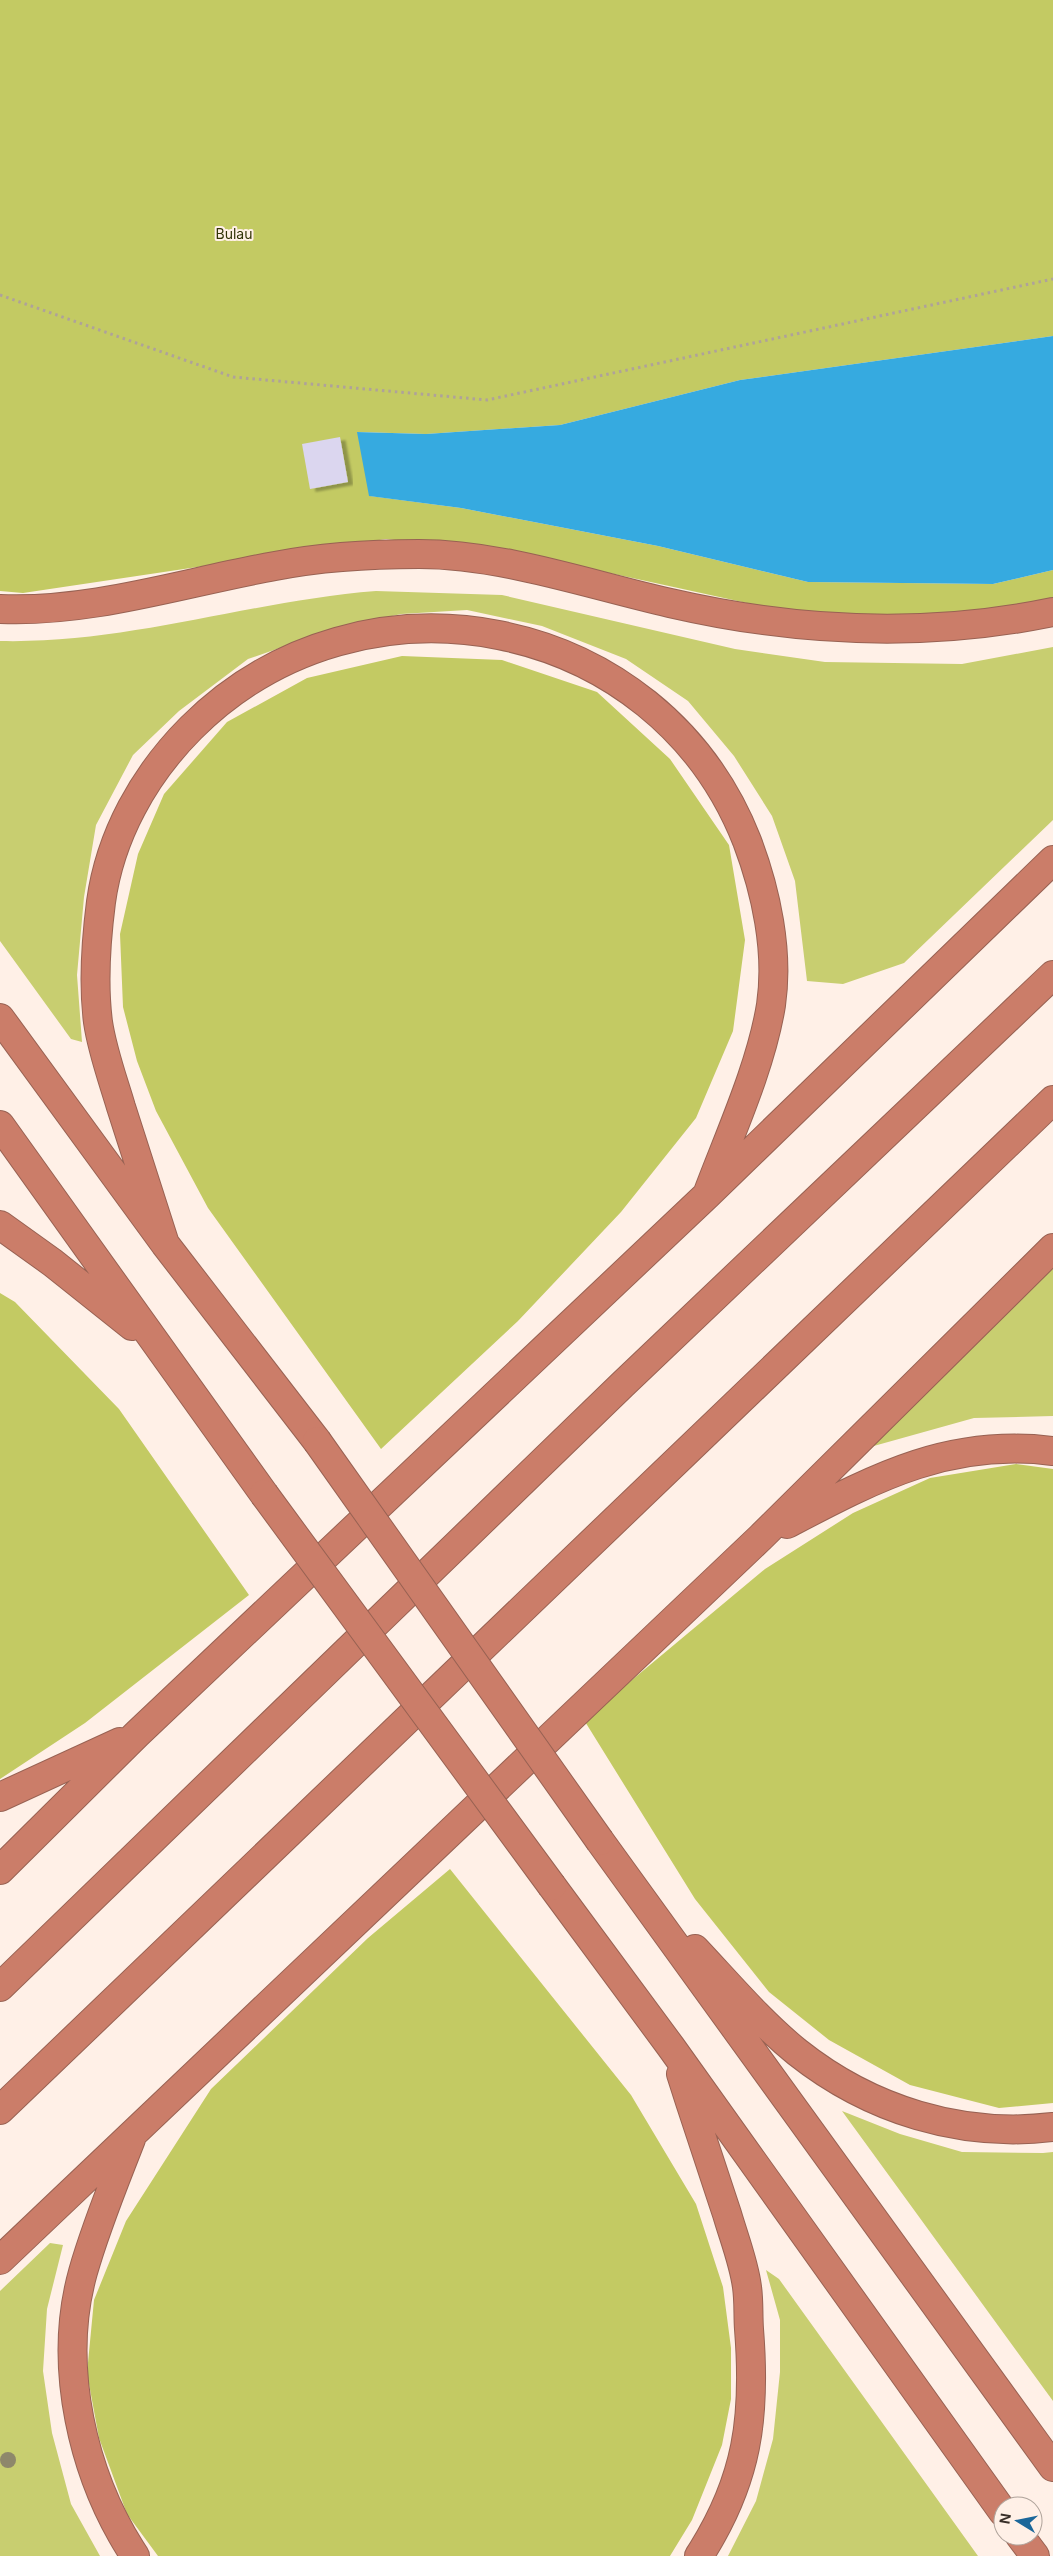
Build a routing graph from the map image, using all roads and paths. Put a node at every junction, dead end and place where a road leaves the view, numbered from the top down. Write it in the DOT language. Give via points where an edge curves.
graph roads {
  1 [pos="1053,279"];
  2 [pos="0,296"];
  3 [pos="0,609"];
  4 [pos="1053,612"];
  5 [pos="1053,860"];
  6 [pos="1053,975"];
  7 [pos="0,1018"];
  8 [pos="1053,1100"];
  9 [pos="0,1125"];
  10 [pos="707,1194"];
  11 [pos="0,1225"];
  12 [pos="164,1244"];
  13 [pos="1053,1248"];
  14 [pos="159,1347"];
  15 [pos="1053,1451"];
  16 [pos="761,1538"];
  17 [pos="138,1734"];
  18 [pos="0,1797"];
  19 [pos="0,1870"];
  20 [pos="628,1881"];
  21 [pos="0,1987"];
  22 [pos="671,2047"];
  23 [pos="0,2110"];
  24 [pos="1053,2128"];
  25 [pos="134,2132"];
  26 [pos="0,2260"];
  27 [pos="1053,2467"];
  28 [pos="993,2498"];
  29 [pos="135,2556"];
  30 [pos="699,2556"];
  1 -- 2 [label="path" via="487,400 233,377"];
  3 -- 4 [label="highway" via="45,608 93,601 277,565 421,554 519,567 674,604 802,625 922,629 1006,621"];
  5 -- 10 [label="highway"];
  6 -- 21 [label="highway" via="622,1384"];
  7 -- 12 [label="highway"];
  8 -- 23 [label="highway"];
  9 -- 14 [label="highway"];
  10 -- 12 [label="highway" via="758,1054 771,1004 770,926 762,887 727,796 675,729 645,704 585,664 554,650 484,632 417,627 382,631 315,649 250,681 221,701 168,750 142,786 126,820 101,898 96,984 98,1025"];
  10 -- 17 [label="highway"];
  11 -- 14 [label="highway"];
  12 -- 20 [label="highway, bridge" via="317,1441"];
  13 -- 16 [label="highway"];
  14 -- 22 [label="highway, bridge"];
  15 -- 16 [label="highway" via="978,1450 909,1465 865,1483"];
  16 -- 25 [label="highway"];
  17 -- 18 [label="highway"];
  17 -- 19 [label="highway"];
  20 -- 24 [label="highway" via="769,2026 797,2052 838,2081 868,2097 930,2119 1002,2130"];
  20 -- 27 [label="highway"];
  22 -- 28 [label="highway"];
  22 -- 30 [label="highway" via="734,2235 747,2286 752,2366 748,2436 741,2467 717,2529"];
  25 -- 26 [label="highway"];
  25 -- 29 [label="highway" via="83,2273 75,2321 74,2372 88,2458 119,2532"];
}
